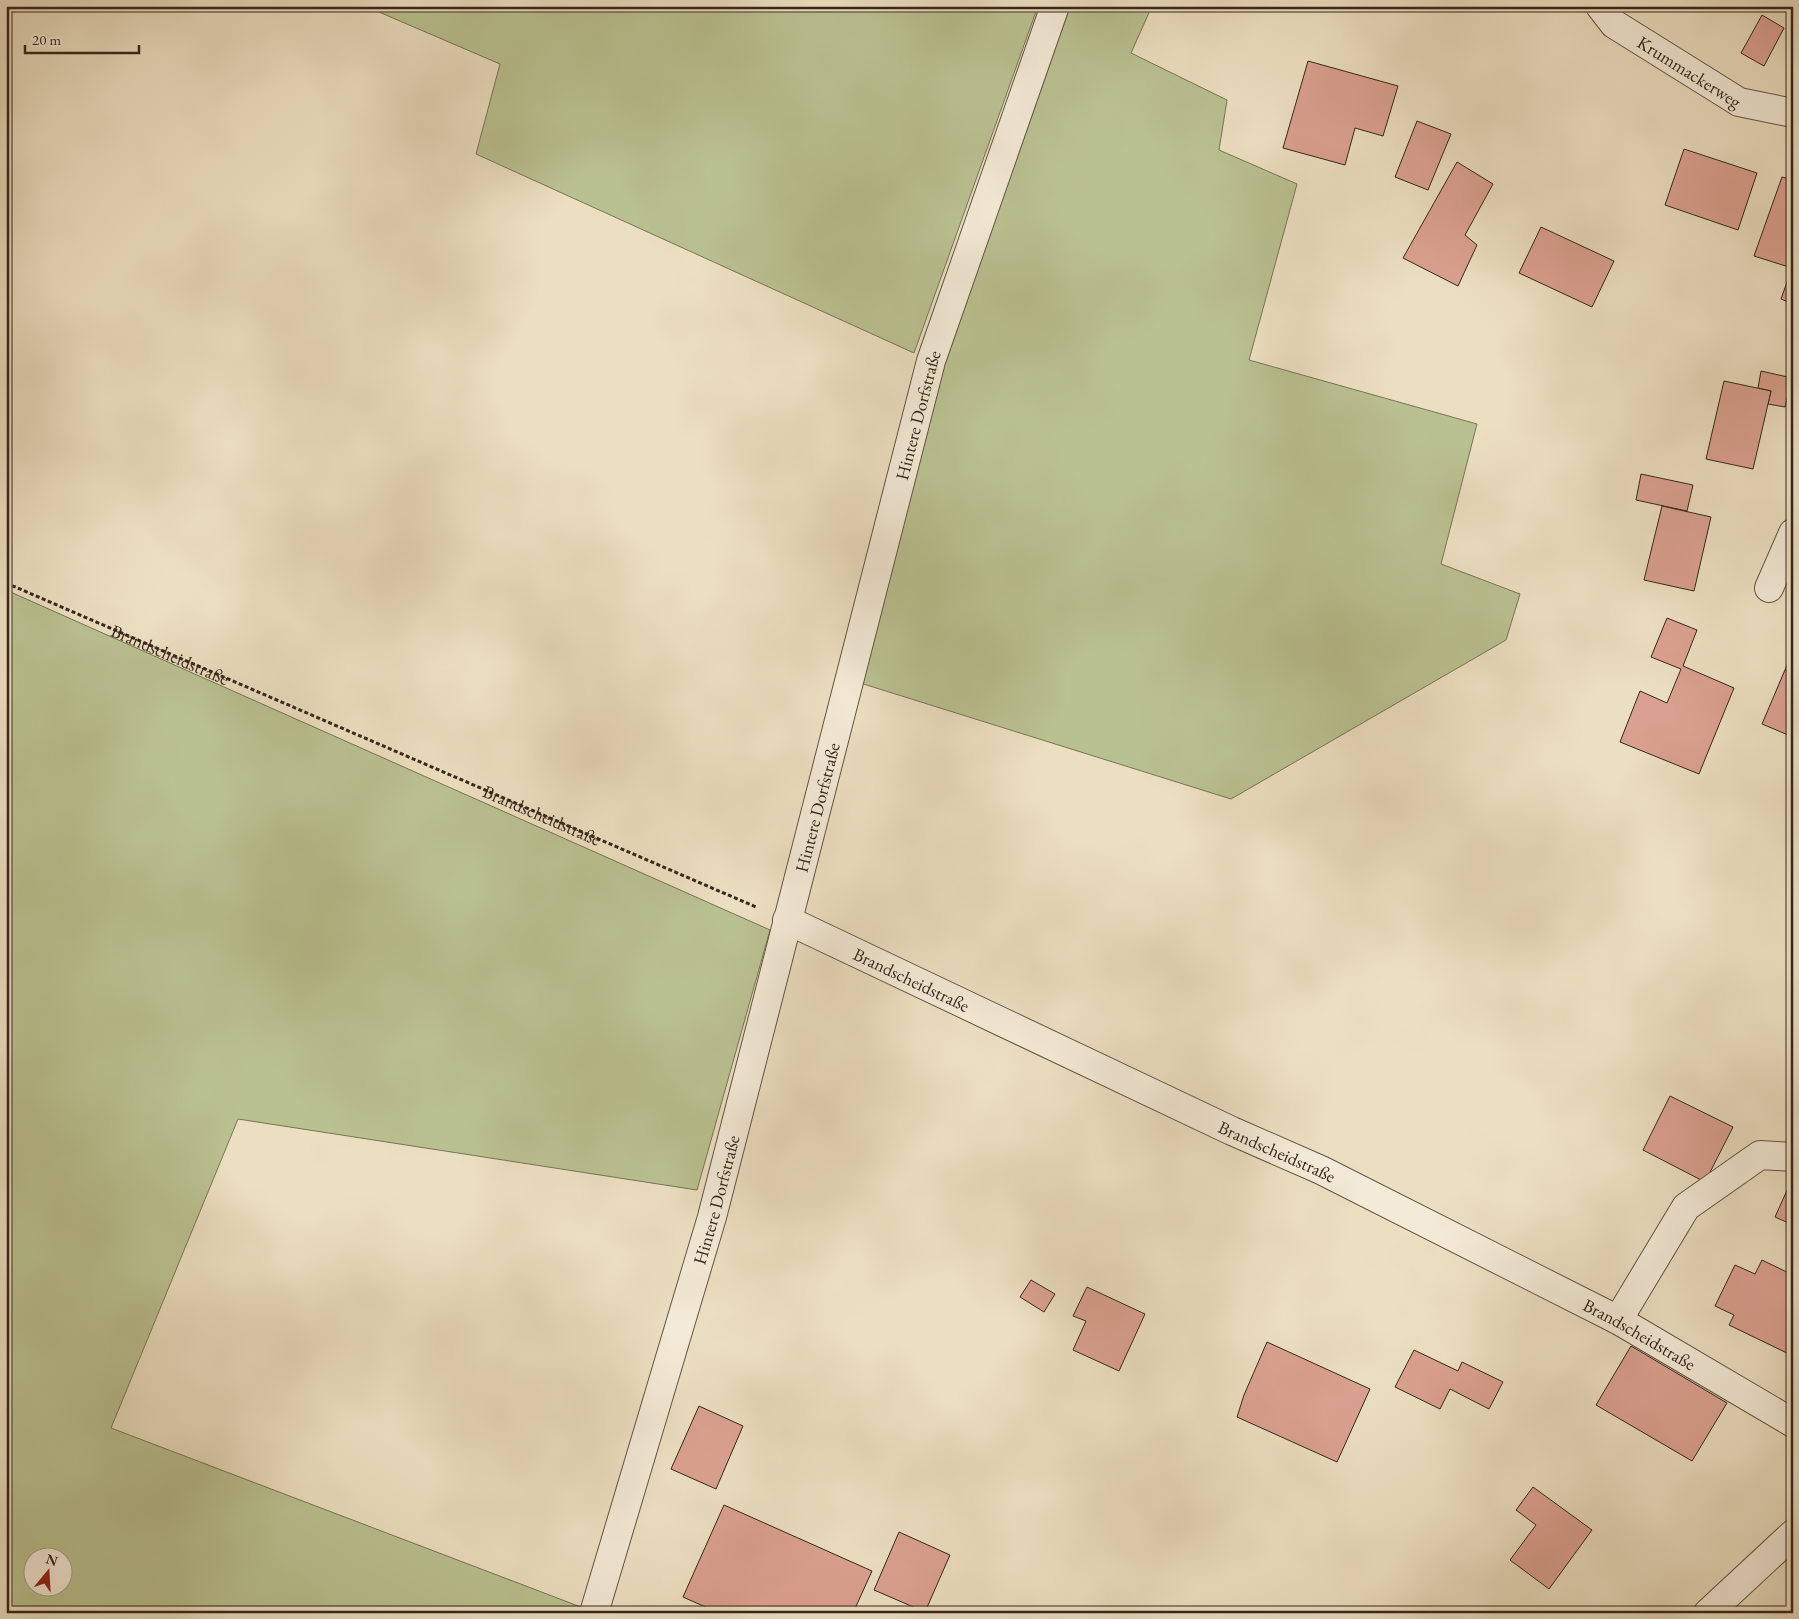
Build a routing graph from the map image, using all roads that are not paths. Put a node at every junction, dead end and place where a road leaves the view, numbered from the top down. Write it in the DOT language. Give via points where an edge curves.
graph roads {
  1 [pos="1055,6"];
  2 [pos="1600,6"];
  3 [pos="1793,113"];
  4 [pos="1793,533"];
  5 [pos="1769,588"];
  6 [pos="787,920"];
  7 [pos="1793,1157"];
  8 [pos="1618,1320"];
  9 [pos="1793,1423"];
  10 [pos="1793,1534"];
  11 [pos="594,1613"];
  12 [pos="1708,1613"];
  1 -- 6 [label="street, Hintere Dorfstraße" via="931,361"];
  2 -- 3 [label="street, Krummackerweg" via="1614,24 1739,102"];
  4 -- 5 [label="street"];
  6 -- 8 [label="street, Brandscheidstraße" via="1321,1170"];
  6 -- 11 [label="street, Hintere Dorfstraße" via="712,1217"];
  7 -- 8 [label="street" via="1760,1155 1686,1207"];
  8 -- 9 [label="street, Brandscheidstraße"];
  10 -- 12 [label="street"];
}
